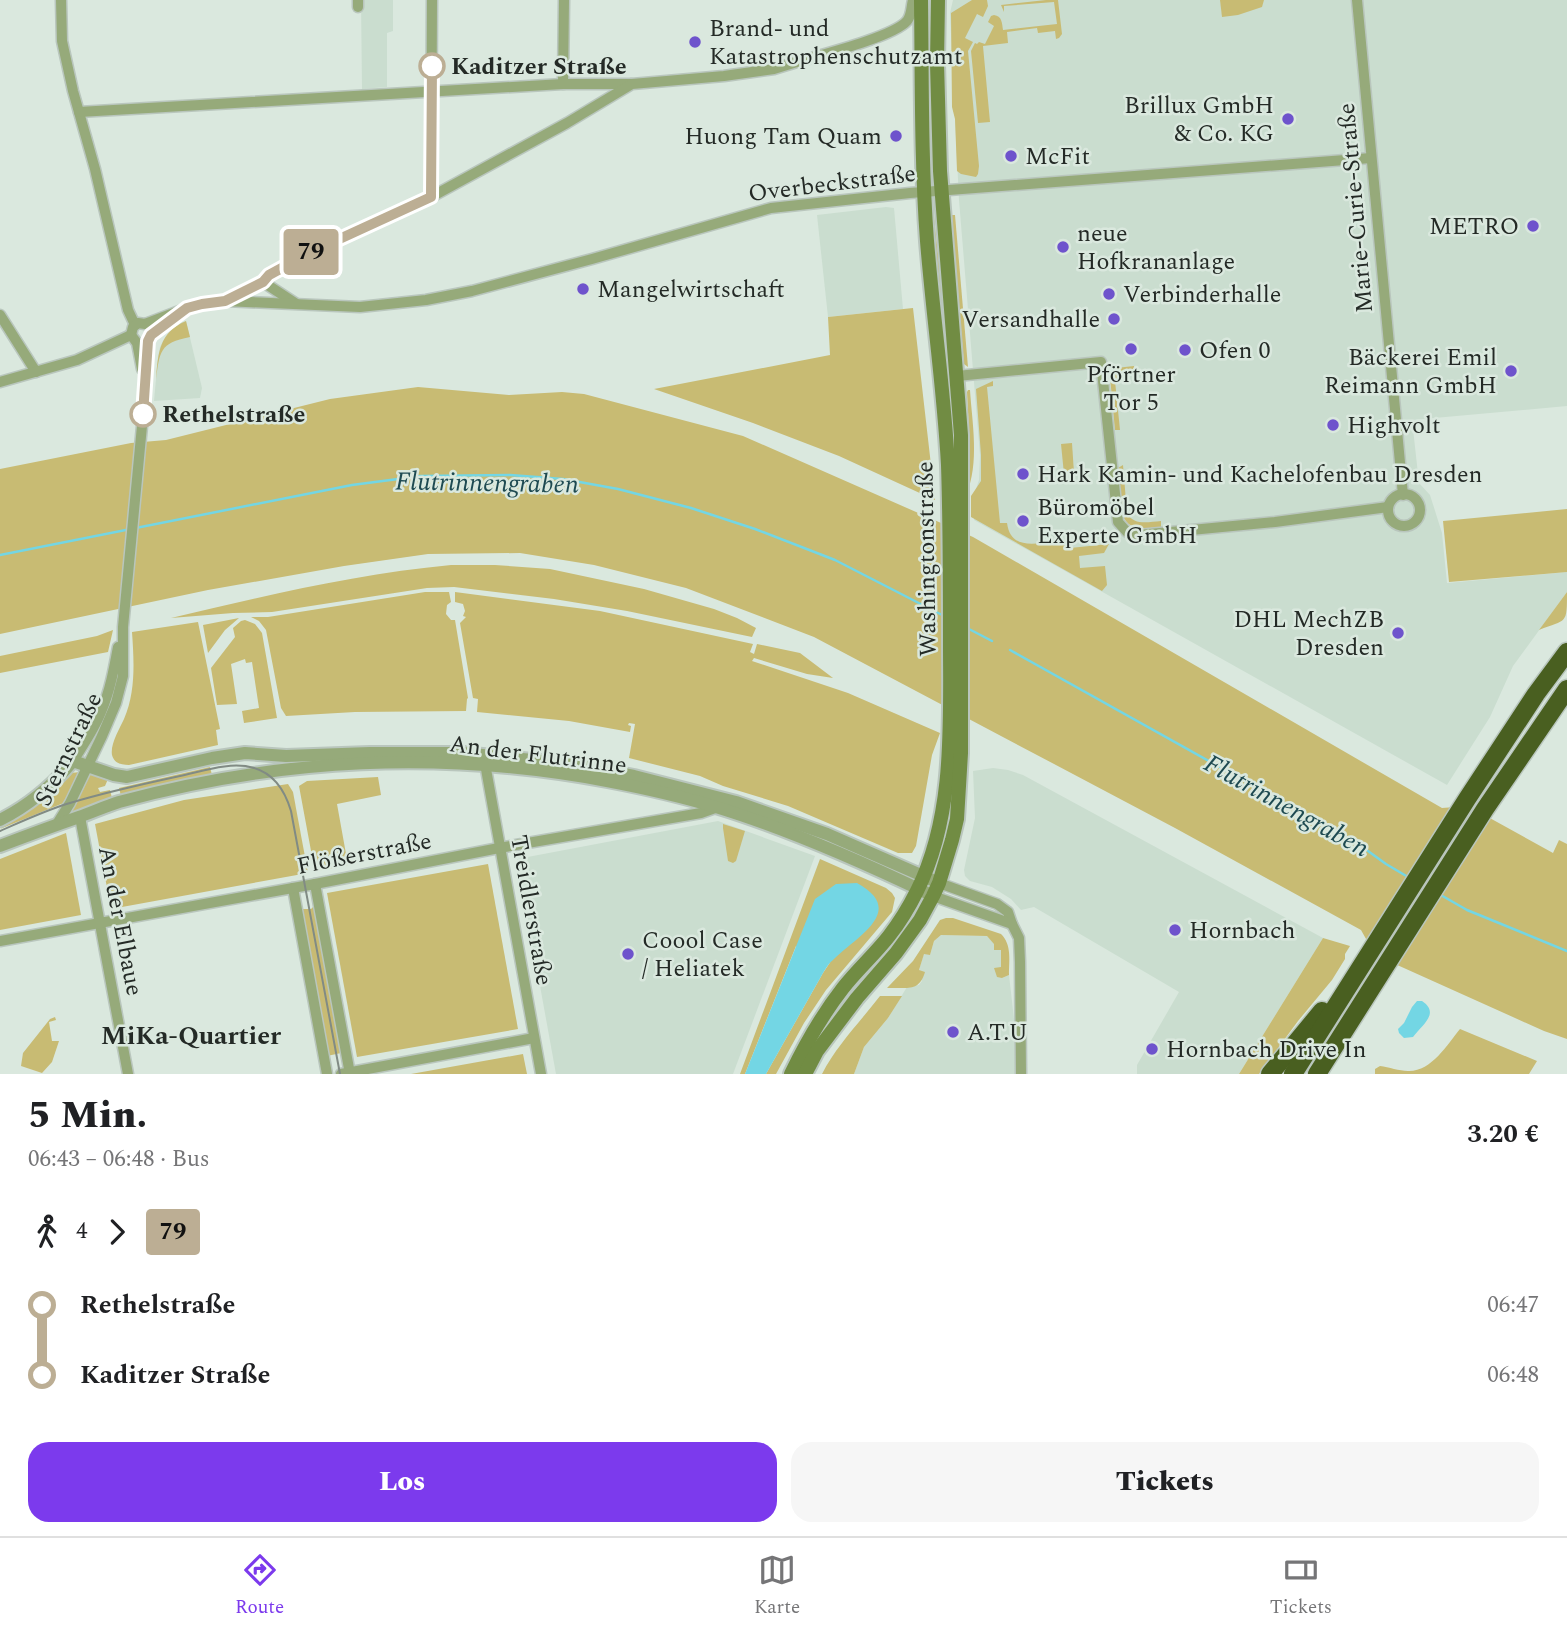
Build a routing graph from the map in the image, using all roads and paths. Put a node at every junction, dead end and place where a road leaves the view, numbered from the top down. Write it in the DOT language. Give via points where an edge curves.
graph roads {
  1 [pos="61,0"];
  2 [pos="432,0"];
  3 [pos="564,0"];
  4 [pos="913,0"];
  5 [pos="920,0"];
  6 [pos="937,0"];
  7 [pos="1357,0"];
  8 [pos="898,28"];
  9 [pos="921,36"];
  10 [pos="563,84"];
  11 [pos="632,84"];
  12 [pos="432,93"];
  13 [pos="79,112"];
  14 [pos="1371,158"];
  15 [pos="942,191"];
  16 [pos="924,192"];
  17 [pos="431,197"];
  18 [pos="263,282"];
  19 [pos="225,301"];
  20 [pos="296,304"];
  21 [pos="187,308"];
  22 [pos="0,315"];
  23 [pos="140,324"];
  24 [pos="149,338"];
  25 [pos="134,339"];
  26 [pos="36,372"];
  27 [pos="957,376"];
  28 [pos="0,382"];
  29 [pos="144,383"];
  30 [pos="1402,495"];
  31 [pos="1388,508"];
  32 [pos="955,512"];
  33 [pos="123,630"];
  34 [pos="1567,652"];
  35 [pos="1567,689"];
  36 [pos="956,728"];
  37 [pos="485,759"];
  38 [pos="73,761"];
  39 [pos="87,765"];
  40 [pos="736,802"];
  41 [pos="717,807"];
  42 [pos="80,817"];
  43 [pos="0,820"];
  44 [pos="57,824"];
  45 [pos="0,846"];
  46 [pos="499,848"];
  47 [pos="921,882"];
  48 [pos="315,884"];
  49 [pos="293,888"];
  50 [pos="936,889"];
  51 [pos="100,922"];
  52 [pos="0,941"];
  53 [pos="1355,975"];
  54 [pos="534,1038"];
  55 [pos="347,1073"];
  56 [pos="128,1074"];
  57 [pos="327,1074"];
  58 [pos="541,1074"];
  59 [pos="791,1074"];
  60 [pos="805,1074"];
  61 [pos="1021,1074"];
  62 [pos="1270,1074"];
  63 [pos="1293,1074"];
  64 [pos="1317,1074"];
  1 -- 13 [label="street" via="62,41"];
  2 -- 12 [label="street"];
  3 -- 10 [label="street"];
  4 -- 8 [label="street" via="911,14"];
  5 -- 9 [label="main road, Washingtonstraße"];
  6 -- 15 [label="main road, Washingtonstraße"];
  7 -- 14 [label="street, Marie-Curie-Straße"];
  8 -- 9 [label="street"];
  8 -- 11 [label="street" via="774,68"];
  9 -- 16 [label="main road, Washingtonstraße"];
  10 -- 11 [label="street"];
  10 -- 12 [label="street"];
  11 -- 17 [label="street"];
  12 -- 13 [label="street"];
  12 -- 17 [label="street"];
  13 -- 23 [label="street" via="128,310"];
  14 -- 15 [label="street, Overbeckstraße"];
  14 -- 30 [label="street, Marie-Curie-Straße"];
  15 -- 16 [label="street, Overbeckstraße"];
  15 -- 27 [label="main road, Washingtonstraße"];
  16 -- 20 [label="street, Overbeckstraße" via="771,208 426,300 360,307"];
  16 -- 32 [label="main road, Washingtonstraße"];
  17 -- 18 [label="street" via="311,252"];
  18 -- 19 [label="street"];
  18 -- 20 [label="street"];
  19 -- 20 [label="street, Overbeckstraße"];
  19 -- 21 [label="street"];
  21 -- 23 [label="street"];
  21 -- 24 [label="street"];
  22 -- 26 [label="street"];
  23 -- 24 [label="street" via="150,329"];
  23 -- 25 [label="street" via="131,329"];
  24 -- 25 [label="street" via="142,344"];
  24 -- 29 [label="street, Sternstraße"];
  25 -- 26 [label="street"];
  25 -- 29 [label="street, Sternstraße"];
  26 -- 28 [label="street"];
  27 -- 31 [label="street" via="1101,362 1118,522 1127,532 1139,535"];
  27 -- 32 [label="main road, Washingtonstraße" via="961,435"];
  29 -- 33 [label="street, Sternstraße"];
  30 -- 31 [label="street"];
  30 -- 31 [label="street, Marie-Curie-Straße" via="1412,497 1418,505 1414,522 1396,524"];
  32 -- 36 [label="main road, Washingtonstraße"];
  33 -- 38 [label="street, Sternstraße" via="102,711"];
  33 -- 39 [label="street, Sternstraße" via="123,676 116,703"];
  34 -- 53 [label="highway"];
  35 -- 64 [label="highway"];
  36 -- 47 [label="main road, Washingtonstraße" via="938,831"];
  36 -- 50 [label="main road, Washingtonstraße" via="957,819"];
  37 -- 39 [label="street, An der Flutrinne" via="420,752 244,753 127,777"];
  37 -- 40 [label="street, An der Flutrinne" via="572,764"];
  37 -- 41 [label="street, An der Flutrinne"];
  37 -- 42 [label="street, An der Flutrinne" via="288,769 167,790"];
  37 -- 46 [label="street, Treidlerstraße"];
  38 -- 39 [label="street, An der Flutrinne"];
  38 -- 43 [label="street, Sternstraße" via="45,790"];
  39 -- 44 [label="street, Sternstraße"];
  40 -- 41 [label="street, Flößerstraße"];
  40 -- 47 [label="street, An der Flutrinne" via="827,834"];
  41 -- 46 [label="street, Flößerstraße"];
  41 -- 47 [label="street, An der Flutrinne"];
  42 -- 44 [label="street, An der Flutrinne"];
  42 -- 51 [label="street, An der Elbaue"];
  44 -- 45 [label="street, Sternstraße"];
  46 -- 48 [label="street, Flößerstraße"];
  46 -- 54 [label="street, Treidlerstraße"];
  47 -- 50 [label="street"];
  47 -- 59 [label="main road, Washingtonstraße" via="888,938 821,1019"];
  48 -- 49 [label="street, Flößerstraße"];
  48 -- 55 [label="street"];
  49 -- 51 [label="street, Flößerstraße"];
  49 -- 57 [label="street"];
  50 -- 60 [label="main road, Washingtonstraße" via="908,937 817,1051"];
  50 -- 61 [label="street" via="1012,924 1020,962"];
  51 -- 52 [label="street, Flößerstraße"];
  51 -- 56 [label="street, An der Elbaue"];
  53 -- 62 [label="highway"];
  53 -- 63 [label="highway"];
  54 -- 55 [label="street"];
  54 -- 58 [label="street, Treidlerstraße"];
}
